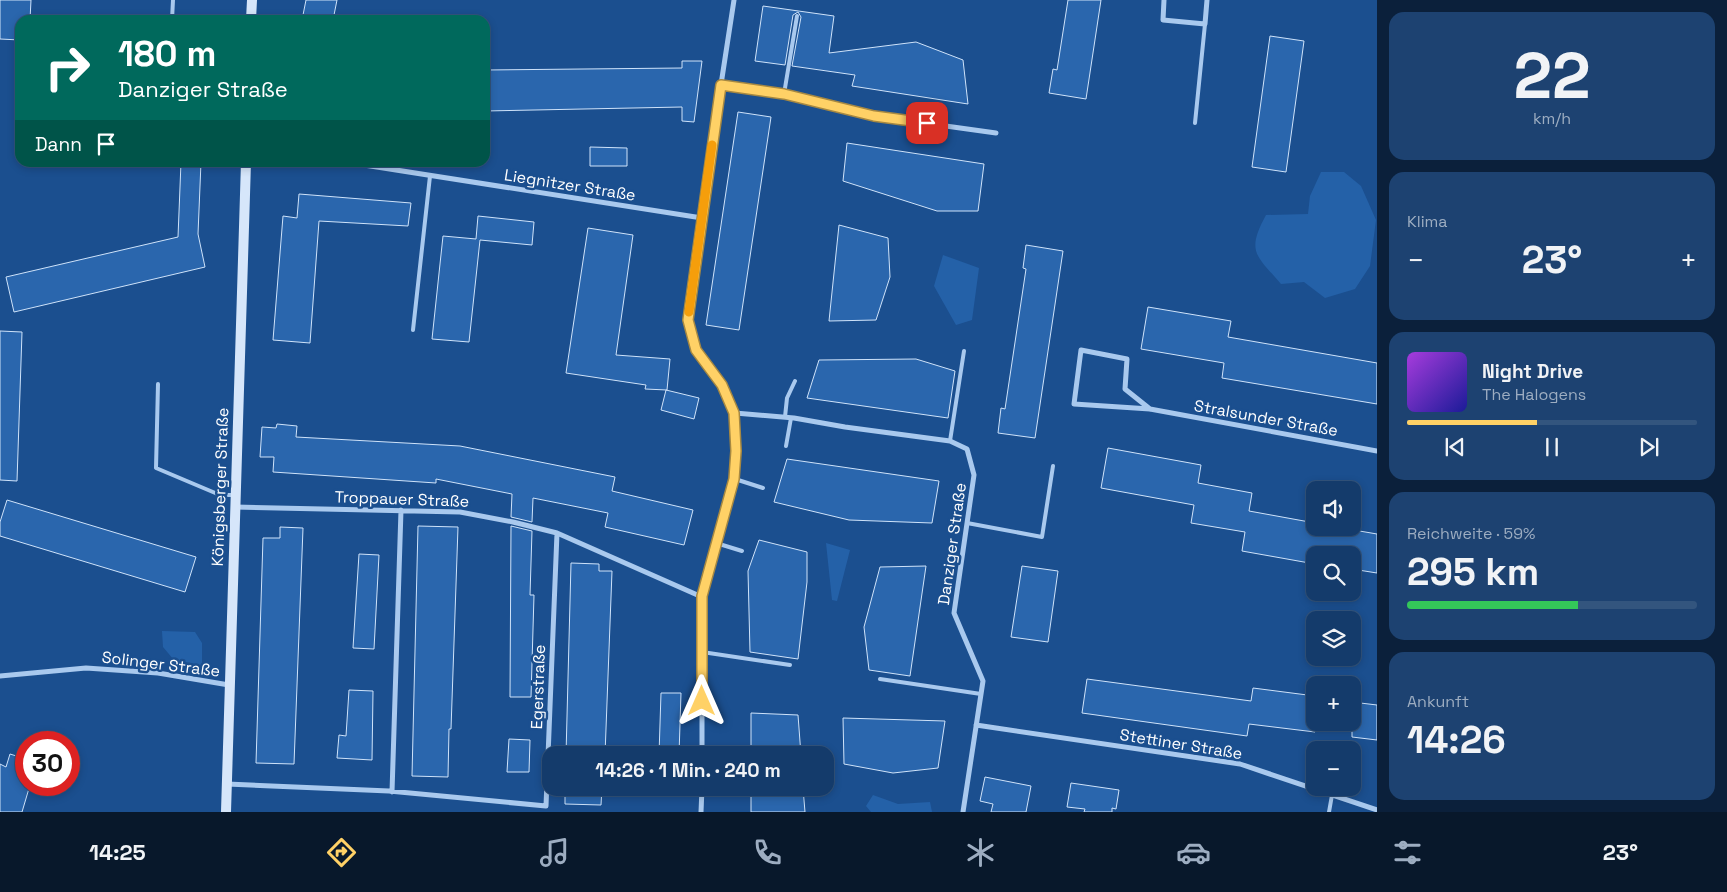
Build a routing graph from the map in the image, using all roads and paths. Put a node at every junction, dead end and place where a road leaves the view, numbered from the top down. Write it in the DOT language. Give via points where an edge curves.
graph roads {
  1 [pos="173,0"];
  2 [pos="252,0"];
  3 [pos="734,0"];
  4 [pos="1164,0"];
  5 [pos="1207,0"];
  6 [pos="172,15"];
  7 [pos="251,15"];
  8 [pos="797,16"];
  9 [pos="1205,24"];
  10 [pos="721,85"];
  11 [pos="784,94"];
  12 [pos="1195,123"];
  13 [pos="996,133"];
  14 [pos="246,167"];
  15 [pos="375,167"];
  16 [pos="430,176"];
  17 [pos="702,218"];
  18 [pos="414,330"];
  19 [pos="964,351"];
  20 [pos="795,381"];
  21 [pos="158,384"];
  22 [pos="1150,409"];
  23 [pos="734,413"];
  24 [pos="785,417"];
  25 [pos="791,418"];
  26 [pos="950,441"];
  27 [pos="786,446"];
  28 [pos="1377,451"];
  29 [pos="1053,466"];
  30 [pos="734,479"];
  31 [pos="763,488"];
  32 [pos="235,495"];
  33 [pos="235,506"];
  34 [pos="401,510"];
  35 [pos="967,523"];
  36 [pos="557,533"];
  37 [pos="716,543"];
  38 [pos="742,551"];
  39 [pos="702,596"];
  40 [pos="702,652"];
  41 [pos="790,665"];
  42 [pos="0,676"];
  43 [pos="880,679"];
  44 [pos="229,684"];
  45 [pos="981,694"];
  46 [pos="976,725"];
  47 [pos="702,746"];
  48 [pos="226,784"];
  49 [pos="1306,786"];
  50 [pos="392,792"];
  51 [pos="702,796"];
  52 [pos="1332,796"];
  53 [pos="1335,796"];
  54 [pos="1377,810"];
  55 [pos="226,812"];
  56 [pos="702,812"];
  57 [pos="963,812"];
  58 [pos="1329,812"];
  1 -- 6 [label="lane"];
  2 -- 7 [label="street"];
  3 -- 10 [label="street"];
  4 -- 9 [label="street" via="1162,20"];
  5 -- 9 [label="street"];
  8 -- 11 [label="lane"];
  9 -- 12 [label="lane"];
  10 -- 11 [label="street"];
  10 -- 17 [label="street"];
  11 -- 13 [label="street" via="874,116"];
  14 -- 32 [label="street, Königsberger Straße"];
  15 -- 16 [label="street, Liegnitzer Straße"];
  16 -- 17 [label="street, Liegnitzer Straße"];
  16 -- 18 [label="lane"];
  17 -- 23 [label="street" via="688,320 696,350 722,385"];
  19 -- 26 [label="lane"];
  20 -- 24 [label="lane" via="787,398"];
  21 -- 32 [label="lane" via="156,468 220,495"];
  22 -- 22 [label="street, Stralsunder Straße" via="1125,389 1127,359 1081,350 1074,404"];
  22 -- 28 [label="street, Stralsunder Straße"];
  23 -- 24 [label="street, Danziger Straße"];
  23 -- 30 [label="street"];
  24 -- 25 [label="street, Danziger Straße"];
  25 -- 26 [label="street, Danziger Straße"];
  25 -- 27 [label="lane"];
  26 -- 35 [label="street, Danziger Straße" via="967,449 974,475"];
  29 -- 35 [label="lane" via="1042,536"];
  30 -- 31 [label="lane"];
  30 -- 37 [label="street"];
  32 -- 33 [label="street, Königsberger Straße"];
  33 -- 34 [label="street, Troppauer Straße"];
  33 -- 44 [label="street, Königsberger Straße"];
  34 -- 36 [label="street, Troppauer Straße" via="460,512"];
  34 -- 50 [label="street"];
  35 -- 45 [label="street, Danziger Straße" via="954,613 983,681"];
  36 -- 39 [label="street, Troppauer Straße"];
  36 -- 50 [label="street, Egerstraße" via="546,806"];
  37 -- 38 [label="lane"];
  37 -- 39 [label="street"];
  39 -- 40 [label="street"];
  40 -- 41 [label="lane"];
  40 -- 47 [label="street"];
  42 -- 44 [label="street, Solinger Straße" via="86,668 158,673"];
  43 -- 45 [label="lane"];
  44 -- 48 [label="street, Königsberger Straße"];
  45 -- 46 [label="street, Danziger Straße"];
  46 -- 49 [label="street, Stettiner Straße" via="1240,764"];
  46 -- 57 [label="street, Danziger Straße"];
  48 -- 50 [label="street, Egerstraße"];
  48 -- 55 [label="street, Königsberger Straße"];
  51 -- 56 [label="street"];
  52 -- 58 [label="lane"];
  53 -- 54 [label="street, Stettiner Straße"];
}
